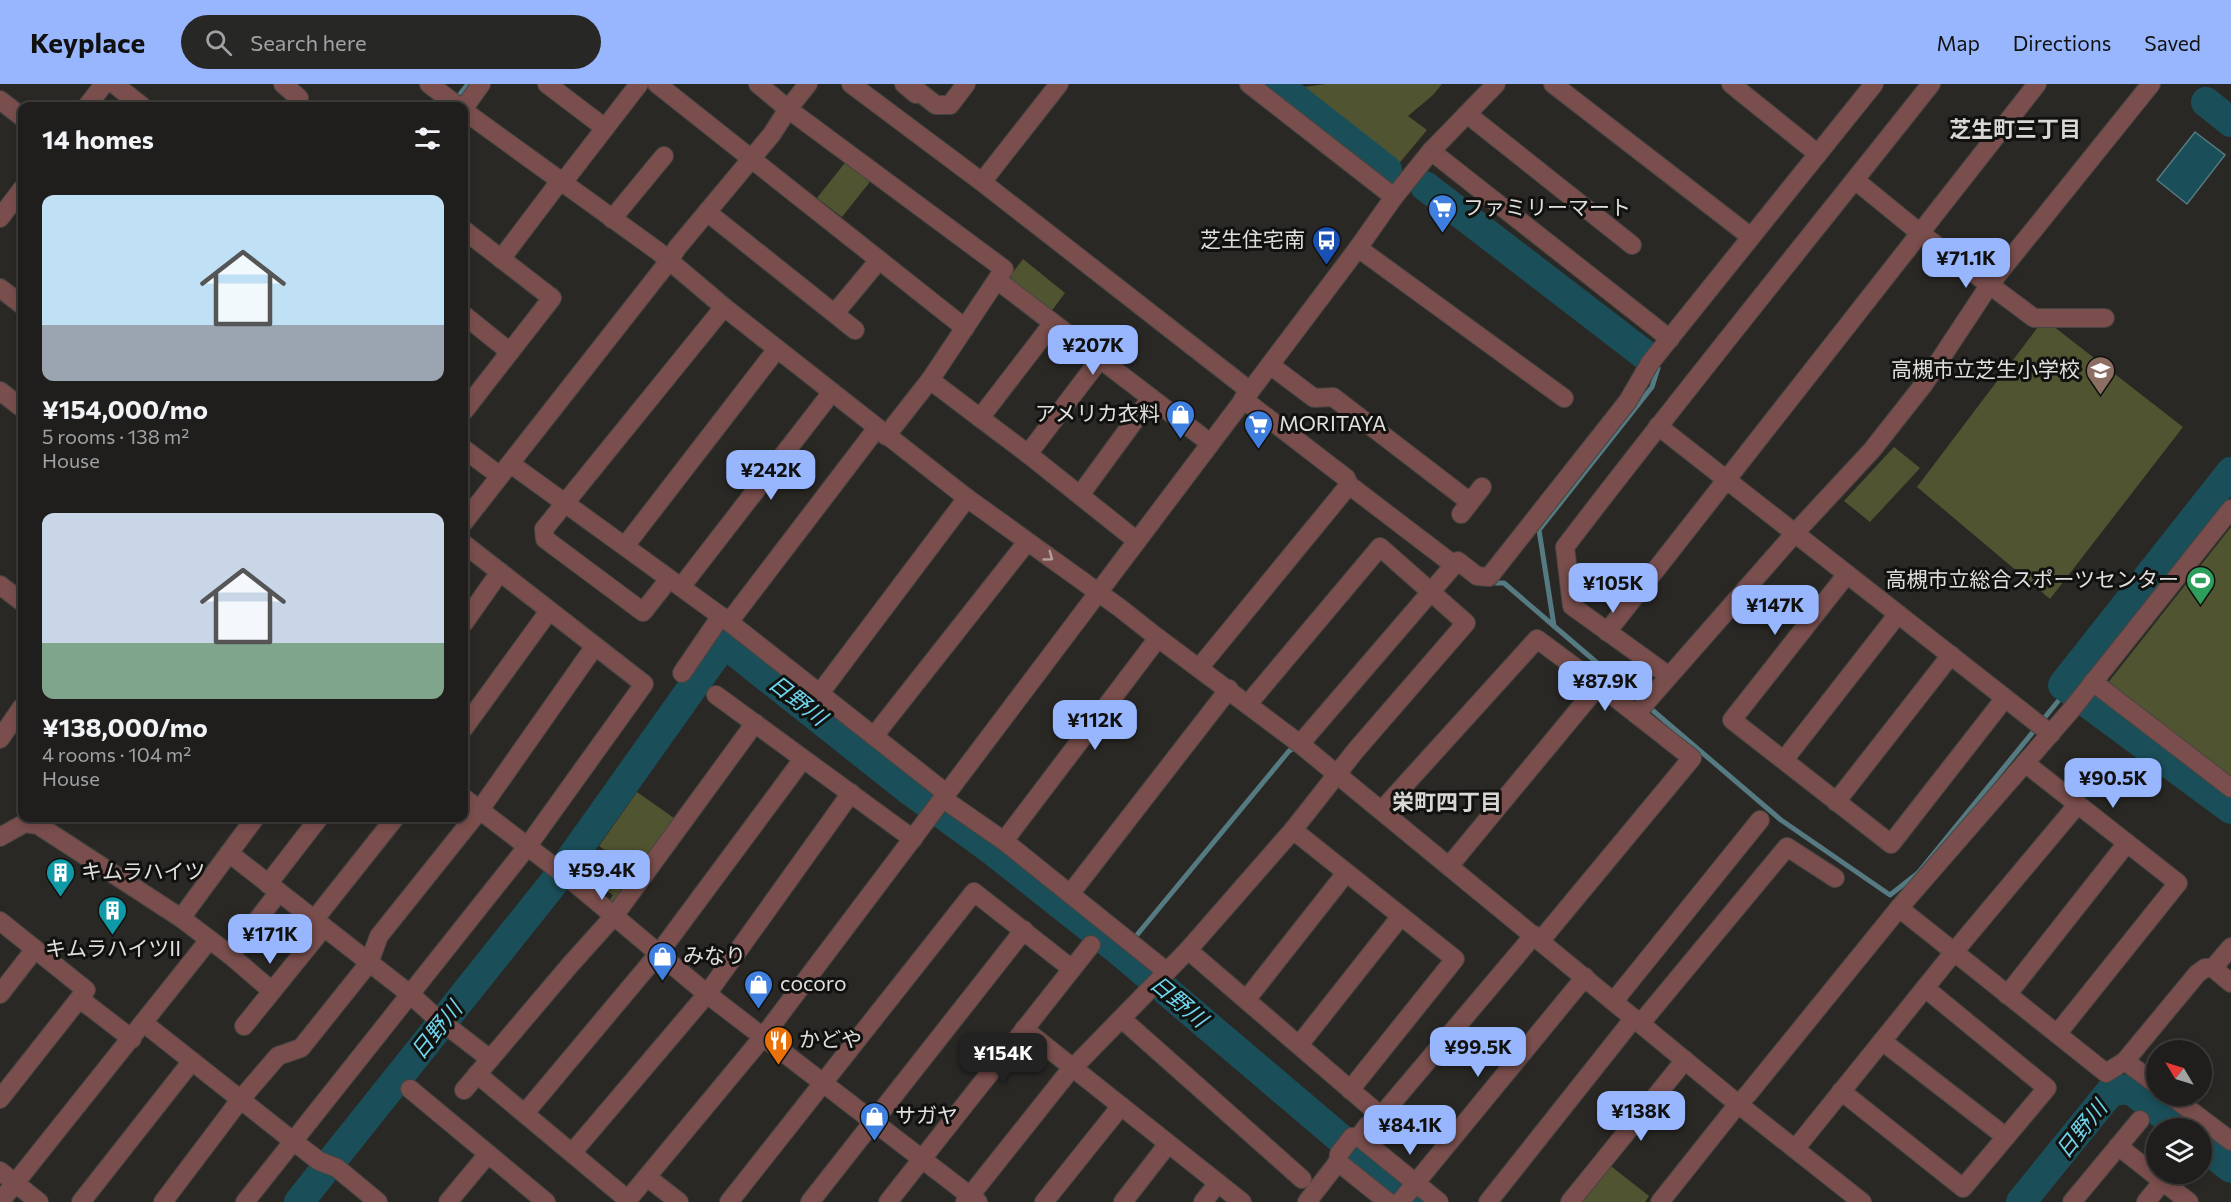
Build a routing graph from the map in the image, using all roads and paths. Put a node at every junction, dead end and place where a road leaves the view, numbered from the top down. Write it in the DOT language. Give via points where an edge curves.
graph roads {
  1 [pos="104,84"];
  2 [pos="114,84"];
  3 [pos="429,84"];
  4 [pos="481,84"];
  5 [pos="547,84"];
  6 [pos="639,84"];
  7 [pos="657,84"];
  8 [pos="758,84"];
  9 [pos="808,84"];
  10 [pos="851,84"];
  11 [pos="904,84"];
  12 [pos="966,84"];
  13 [pos="1059,84"];
  14 [pos="1249,84"];
  15 [pos="1496,84"];
  16 [pos="1553,84"];
  17 [pos="1731,84"];
  18 [pos="1874,84"];
  19 [pos="1931,84"];
  20 [pos="2037,84"];
  21 [pos="2151,84"];
  22 [pos="90,102"];
  23 [pos="137,102"];
  24 [pos="451,102"];
  25 [pos="462,102"];
  26 [pos="788,109"];
  27 [pos="1467,114"];
  28 [pos="468,115"];
  29 [pos="605,129"];
  30 [pos="1431,151"];
  31 [pos="1818,154"];
  32 [pos="664,156"];
  33 [pos="751,158"];
  34 [pos="1855,180"];
  35 [pos="560,181"];
  36 [pos="982,182"];
  37 [pos="18,197"];
  38 [pos="1394,197"];
  39 [pos="707,212"];
  40 [pos="0,218"];
  41 [pos="612,219"];
  42 [pos="468,233"];
  43 [pos="1920,233"];
  44 [pos="1751,237"];
  45 [pos="1632,245"];
  46 [pos="1358,248"];
  47 [pos="501,259"];
  48 [pos="879,260"];
  49 [pos="669,261"];
  50 [pos="997,280"];
  51 [pos="1990,284"];
  52 [pos="0,288"];
  53 [pos="18,303"];
  54 [pos="724,307"];
  55 [pos="834,313"];
  56 [pos="468,318"];
  57 [pos="2105,318"];
  58 [pos="1053,323"];
  59 [pos="965,328"];
  60 [pos="855,330"];
  61 [pos="1670,339"];
  62 [pos="777,349"];
  63 [pos="510,352"];
  64 [pos="1100,359"];
  65 [pos="1270,365"];
  66 [pos="930,380"];
  67 [pos="0,390"];
  68 [pos="832,392"];
  69 [pos="1247,395"];
  70 [pos="1151,398"];
  71 [pos="1564,398"];
  72 [pos="468,401"];
  73 [pos="18,405"];
  74 [pos="980,418"];
  75 [pos="1658,426"];
  76 [pos="882,432"];
  77 [pos="1210,443"];
  78 [pos="468,451"];
  79 [pos="1028,454"];
  80 [pos="506,470"];
  81 [pos="1726,480"];
  82 [pos="1349,485"];
  83 [pos="1482,487"];
  84 [pos="1080,495"];
  85 [pos="967,498"];
  86 [pos="566,503"];
  87 [pos="2231,509"];
  88 [pos="468,517"];
  89 [pos="1795,533"];
  90 [pos="1137,541"];
  91 [pos="1027,542"];
  92 [pos="625,546"];
  93 [pos="468,547"];
  94 [pos="1454,565"];
  95 [pos="500,572"];
  96 [pos="1847,574"];
  97 [pos="675,583"];
  98 [pos="0,585"];
  99 [pos="1432,592"];
  100 [pos="1098,593"];
  101 [pos="18,599"];
  102 [pos="549,611"];
  103 [pos="1898,614"];
  104 [pos="468,617"];
  105 [pos="725,619"];
  106 [pos="1607,632"];
  107 [pos="1158,638"];
  108 [pos="595,646"];
  109 [pos="1951,655"];
  110 [pos="1199,668"];
  111 [pos="682,673"];
  112 [pos="1669,676"];
  113 [pos="1599,685"];
  114 [pos="2090,687"];
  115 [pos="1229,689"];
  116 [pos="820,693"];
  117 [pos="716,695"];
  118 [pos="2005,698"];
  119 [pos="1248,704"];
  120 [pos="18,713"];
  121 [pos="1636,714"];
  122 [pos="468,722"];
  123 [pos="755,723"];
  124 [pos="2051,734"];
  125 [pos="874,736"];
  126 [pos="0,739"];
  127 [pos="1300,744"];
  128 [pos="803,759"];
  129 [pos="1784,760"];
  130 [pos="2025,763"];
  131 [pos="1338,773"];
  132 [pos="2231,788"];
  133 [pos="851,793"];
  134 [pos="944,796"];
  135 [pos="468,801"];
  136 [pos="1836,801"];
  137 [pos="2078,804"];
  138 [pos="1382,810"];
  139 [pos="479,811"];
  140 [pos="1760,820"];
  141 [pos="252,822"];
  142 [pos="316,822"];
  143 [pos="392,822"];
  144 [pos="1293,830"];
  145 [pos="0,837"];
  146 [pos="913,839"];
  147 [pos="1004,841"];
  148 [pos="2127,843"];
  149 [pos="527,847"];
  150 [pos="229,853"];
  151 [pos="1449,865"];
  152 [pos="1346,873"];
  153 [pos="1835,878"];
  154 [pos="274,888"];
  155 [pos="1070,894"];
  156 [pos="1899,908"];
  157 [pos="614,916"];
  158 [pos="1401,916"];
  159 [pos="181,918"];
  160 [pos="0,921"];
  161 [pos="319,923"];
  162 [pos="1024,930"];
  163 [pos="1537,938"];
  164 [pos="209,940"];
  165 [pos="1091,945"];
  166 [pos="2231,947"];
  167 [pos="35,949"];
  168 [pos="1188,950"];
  169 [pos="1954,952"];
  170 [pos="659,953"];
  171 [pos="230,955"];
  172 [pos="369,963"];
  173 [pos="2213,968"];
  174 [pos="1071,969"];
  175 [pos="1166,971"];
  176 [pos="1585,977"];
  177 [pos="2231,983"];
  178 [pos="1925,988"];
  179 [pos="272,991"];
  180 [pos="0,994"];
  181 [pos="707,994"];
  182 [pos="411,995"];
  183 [pos="2007,995"];
  184 [pos="80,999"];
  185 [pos="1246,1000"];
  186 [pos="1614,1001"];
  187 [pos="1122,1019"];
  188 [pos="1637,1021"];
  189 [pos="145,1023"];
  190 [pos="244,1026"];
  191 [pos="1024,1029"];
  192 [pos="2057,1034"];
  193 [pos="763,1037"];
  194 [pos="132,1039"];
  195 [pos="1882,1041"];
  196 [pos="1299,1045"];
  197 [pos="490,1059"];
  198 [pos="1685,1060"];
  199 [pos="192,1061"];
  200 [pos="2125,1061"];
  201 [pos="1072,1068"];
  202 [pos="477,1074"];
  203 [pos="2146,1077"];
  204 [pos="822,1082"];
  205 [pos="410,1089"];
  206 [pos="464,1090"];
  207 [pos="1350,1090"];
  208 [pos="1841,1091"];
  209 [pos="0,1099"];
  210 [pos="240,1100"];
  211 [pos="1738,1104"];
  212 [pos="1120,1106"];
  213 [pos="2185,1106"];
  214 [pos="525,1113"];
  215 [pos="1381,1116"];
  216 [pos="2140,1120"];
  217 [pos="873,1122"];
  218 [pos="1359,1137"];
  219 [pos="2006,1137"];
  220 [pos="293,1141"];
  221 [pos="2231,1141"];
  222 [pos="1168,1144"];
  223 [pos="2118,1146"];
  224 [pos="1794,1149"];
  225 [pos="572,1153"];
  226 [pos="488,1154"];
  227 [pos="922,1159"];
  228 [pos="1338,1162"];
  229 [pos="2146,1168"];
  230 [pos="0,1171"];
  231 [pos="647,1177"];
  232 [pos="1302,1179"];
  233 [pos="15,1183"];
  234 [pos="1218,1183"];
  235 [pos="1415,1183"];
  236 [pos="2161,1184"];
  237 [pos="2167,1184"];
  238 [pos="534,1198"];
  239 [pos="971,1200"];
  240 [pos="627,1201"];
  241 [pos="0,1202"];
  242 [pos="39,1202"];
  243 [pos="81,1202"];
  244 [pos="163,1202"];
  245 [pos="245,1202"];
  246 [pos="378,1202"];
  247 [pos="448,1202"];
  248 [pos="679,1202"];
  249 [pos="729,1202"];
  250 [pos="810,1202"];
  251 [pos="888,1202"];
  252 [pos="1044,1202"];
  253 [pos="1123,1202"];
  254 [pos="1203,1202"];
  255 [pos="1242,1202"];
  256 [pos="1307,1202"];
  257 [pos="1388,1202"];
  258 [pos="1400,1202"];
  259 [pos="1439,1202"];
  260 [pos="1488,1202"];
  261 [pos="1570,1202"];
  262 [pos="1660,1202"];
  263 [pos="1862,1202"];
  264 [pos="2072,1202"];
  265 [pos="2146,1202"];
  266 [pos="2189,1202"];
  1 -- 22 [label="street"];
  2 -- 23 [label="street"];
  3 -- 24 [label="street"];
  4 -- 25 [label="street"];
  5 -- 29 [label="street"];
  6 -- 29 [label="street"];
  7 -- 33 [label="street"];
  8 -- 26 [label="street"];
  9 -- 26 [label="street"];
  10 -- 36 [label="street"];
  11 -- 12 [label="street" via="936,105 950,105"];
  13 -- 36 [label="street"];
  14 -- 38 [label="street"];
  15 -- 27 [label="street"];
  16 -- 44 [label="street"];
  17 -- 31 [label="street"];
  18 -- 31 [label="street"];
  19 -- 34 [label="street"];
  20 -- 43 [label="street"];
  21 -- 51 [label="street"];
  26 -- 33 [label="street"];
  26 -- 50 [label="street" via="1004,269"];
  27 -- 30 [label="street"];
  27 -- 45 [label="street"];
  28 -- 35 [label="street"];
  29 -- 35 [label="street"];
  30 -- 38 [label="street"];
  30 -- 61 [label="street"];
  31 -- 44 [label="street"];
  32 -- 41 [label="street"];
  33 -- 39 [label="street"];
  33 -- 48 [label="street"];
  34 -- 43 [label="street"];
  34 -- 75 [label="street"];
  35 -- 41 [label="street"];
  35 -- 47 [label="street"];
  36 -- 69 [label="street"];
  37 -- 40 [label="street"];
  38 -- 46 [label="street"];
  39 -- 49 [label="street"];
  39 -- 55 [label="street"];
  41 -- 49 [label="street"];
  42 -- 47 [label="street"];
  43 -- 51 [label="street"];
  43 -- 81 [label="street"];
  44 -- 61 [label="street"];
  46 -- 65 [label="street"];
  46 -- 71 [label="street"];
  47 -- 63 [label="street" via="552,298"];
  48 -- 55 [label="street"];
  48 -- 59 [label="street"];
  49 -- 54 [label="street"];
  49 -- 80 [label="street"];
  50 -- 58 [label="street"];
  50 -- 59 [label="street"];
  51 -- 57 [label="street" via="2034,318"];
  51 -- 89 [label="street" via="1924,384 1885,434"];
  52 -- 53 [label="street"];
  54 -- 62 [label="street"];
  54 -- 86 [label="street"];
  55 -- 60 [label="street"];
  56 -- 63 [label="street"];
  58 -- 64 [label="street"];
  58 -- 74 [label="street"];
  59 -- 66 [label="street"];
  61 -- 94 [label="street" via="1650,363 1628,401 1489,577 1477,576 1458,561"];
  62 -- 68 [label="street"];
  62 -- 92 [label="street"];
  63 -- 72 [label="street"];
  64 -- 70 [label="street"];
  64 -- 79 [label="street"];
  65 -- 69 [label="street"];
  65 -- 83 [label="street" via="1314,398 1333,397 1373,438 1466,508"];
  66 -- 74 [label="street"];
  66 -- 76 [label="street"];
  67 -- 73 [label="street"];
  68 -- 76 [label="street"];
  68 -- 97 [label="street"];
  69 -- 77 [label="street"];
  69 -- 82 [label="street" via="1346,478"];
  70 -- 77 [label="street"];
  70 -- 84 [label="street"];
  74 -- 79 [label="street"];
  75 -- 81 [label="street"];
  75 -- 106 [label="street" via="1565,547 1572,606"];
  76 -- 85 [label="street"];
  76 -- 105 [label="street"];
  77 -- 90 [label="street"];
  78 -- 80 [label="street"];
  79 -- 84 [label="street"];
  80 -- 86 [label="street"];
  80 -- 88 [label="street"];
  81 -- 89 [label="street"];
  81 -- 106 [label="street"];
  82 -- 94 [label="street"];
  82 -- 110 [label="street"];
  84 -- 90 [label="street"];
  85 -- 91 [label="street"];
  85 -- 116 [label="street"];
  86 -- 92 [label="street"];
  86 -- 97 [label="street" via="544,529 545,539 643,612"];
  87 -- 114 [label="street"];
  89 -- 96 [label="street"];
  89 -- 112 [label="street"];
  90 -- 100 [label="street"];
  91 -- 100 [label="street, one-way"];
  91 -- 125 [label="street"];
  92 -- 97 [label="street"];
  93 -- 95 [label="street"];
  94 -- 99 [label="street"];
  95 -- 102 [label="street"];
  95 -- 104 [label="street"];
  96 -- 103 [label="street"];
  96 -- 129 [label="street" via="1732,720"];
  97 -- 105 [label="street"];
  98 -- 101 [label="street"];
  99 -- 119 [label="street" via="1380,547"];
  99 -- 127 [label="street"];
  99 -- 131 [label="street" via="1466,623"];
  100 -- 107 [label="street"];
  100 -- 134 [label="street"];
  102 -- 108 [label="street"];
  102 -- 122 [label="street"];
  103 -- 109 [label="street"];
  103 -- 129 [label="street"];
  105 -- 111 [label="street"];
  105 -- 116 [label="street"];
  106 -- 112 [label="street"];
  107 -- 110 [label="street"];
  107 -- 147 [label="street"];
  108 -- 139 [label="street"];
  108 -- 149 [label="street" via="644,684"];
  109 -- 118 [label="street"];
  109 -- 136 [label="street"];
  110 -- 115 [label="street"];
  112 -- 121 [label="street"];
  113 -- 121 [label="street"];
  113 -- 138 [label="street" via="1538,639"];
  113 -- 151 [label="street"];
  114 -- 124 [label="street"];
  114 -- 132 [label="street"];
  115 -- 119 [label="street"];
  115 -- 155 [label="street"];
  116 -- 125 [label="street"];
  117 -- 123 [label="street"];
  118 -- 124 [label="street"];
  118 -- 136 [label="street" via="1891,844"];
  119 -- 127 [label="street"];
  120 -- 126 [label="street"];
  121 -- 163 [label="street" via="1692,758"];
  123 -- 128 [label="street"];
  123 -- 157 [label="street"];
  124 -- 130 [label="street"];
  125 -- 134 [label="street"];
  127 -- 131 [label="street"];
  128 -- 133 [label="street"];
  128 -- 170 [label="street"];
  129 -- 136 [label="street"];
  130 -- 137 [label="street"];
  130 -- 156 [label="street"];
  131 -- 138 [label="street"];
  131 -- 144 [label="street"];
  133 -- 146 [label="street"];
  133 -- 181 [label="street"];
  134 -- 146 [label="street"];
  134 -- 147 [label="street"];
  135 -- 139 [label="street"];
  137 -- 148 [label="street"];
  137 -- 169 [label="street"];
  138 -- 151 [label="street"];
  139 -- 149 [label="street"];
  139 -- 172 [label="street" via="379,936"];
  140 -- 186 [label="street"];
  141 -- 150 [label="street"];
  142 -- 154 [label="street"];
  143 -- 161 [label="street"];
  144 -- 152 [label="street"];
  144 -- 168 [label="street"];
  145 -- 159 [label="street" via="25,823 38,825"];
  146 -- 193 [label="street"];
  147 -- 155 [label="street"];
  148 -- 183 [label="street"];
  148 -- 192 [label="street" via="2178,883"];
  149 -- 157 [label="street"];
  149 -- 182 [label="street"];
  150 -- 154 [label="street"];
  150 -- 159 [label="street"];
  151 -- 163 [label="street"];
  152 -- 158 [label="street"];
  152 -- 185 [label="street"];
  153 -- 188 [label="street" via="1787,847"];
  154 -- 161 [label="street"];
  154 -- 171 [label="street"];
  155 -- 175 [label="street"];
  156 -- 169 [label="street"];
  156 -- 211 [label="street"];
  157 -- 170 [label="street"];
  157 -- 197 [label="street"];
  158 -- 196 [label="street"];
  158 -- 207 [label="street" via="1455,959"];
  159 -- 164 [label="street"];
  160 -- 167 [label="street"];
  161 -- 172 [label="street"];
  161 -- 179 [label="street"];
  162 -- 174 [label="street"];
  162 -- 204 [label="street" via="974,892"];
  162 -- 217 [label="street"];
  163 -- 176 [label="street"];
  163 -- 215 [label="street"];
  164 -- 171 [label="street"];
  164 -- 189 [label="street"];
  165 -- 174 [label="street"];
  166 -- 173 [label="street"];
  167 -- 180 [label="street"];
  167 -- 184 [label="street" via="86,990"];
  168 -- 175 [label="street"];
  168 -- 185 [label="street"];
  169 -- 178 [label="street"];
  169 -- 183 [label="street"];
  170 -- 181 [label="street"];
  170 -- 214 [label="street"];
  171 -- 179 [label="street"];
  172 -- 182 [label="street"];
  172 -- 210 [label="street" via="301,1048 278,1056"];
  173 -- 177 [label="street"];
  173 -- 200 [label="street" via="2196,974"];
  174 -- 191 [label="street"];
  175 -- 187 [label="street"];
  176 -- 186 [label="street"];
  176 -- 235 [label="street"];
  178 -- 195 [label="street"];
  178 -- 219 [label="street" via="2047,1088"];
  179 -- 190 [label="street"];
  181 -- 193 [label="street"];
  181 -- 225 [label="street"];
  182 -- 197 [label="street"];
  182 -- 220 [label="street"];
  183 -- 192 [label="street"];
  184 -- 194 [label="street"];
  184 -- 209 [label="street"];
  185 -- 196 [label="street"];
  186 -- 188 [label="street"];
  187 -- 201 [label="street"];
  187 -- 232 [label="street"];
  188 -- 198 [label="street"];
  188 -- 260 [label="street"];
  189 -- 194 [label="street"];
  189 -- 199 [label="street"];
  191 -- 201 [label="street"];
  191 -- 227 [label="street"];
  192 -- 200 [label="street" via="2106,1073"];
  193 -- 204 [label="street"];
  193 -- 231 [label="street"];
  194 -- 233 [label="street"];
  195 -- 208 [label="street"];
  195 -- 219 [label="street"];
  196 -- 207 [label="street"];
  197 -- 202 [label="street"];
  198 -- 211 [label="street"];
  198 -- 261 [label="street"];
  199 -- 210 [label="street"];
  199 -- 243 [label="street"];
  200 -- 203 [label="street"];
  201 -- 212 [label="street"];
  201 -- 239 [label="street"];
  202 -- 206 [label="street"];
  202 -- 214 [label="street"];
  204 -- 217 [label="street"];
  204 -- 249 [label="street"];
  205 -- 226 [label="street"];
  207 -- 215 [label="street"];
  208 -- 219 [label="street" via="1963,1188"];
  208 -- 224 [label="street"];
  210 -- 220 [label="street"];
  210 -- 244 [label="street"];
  211 -- 224 [label="street"];
  211 -- 262 [label="street"];
  212 -- 222 [label="street"];
  212 -- 252 [label="street"];
  213 -- 221 [label="street"];
  214 -- 225 [label="street"];
  215 -- 218 [label="street"];
  216 -- 223 [label="street"];
  217 -- 227 [label="street"];
  217 -- 250 [label="street"];
  218 -- 228 [label="street" via="1352,1137 1339,1154"];
  218 -- 235 [label="street"];
  220 -- 245 [label="street"];
  220 -- 246 [label="street" via="337,1168"];
  222 -- 234 [label="street"];
  222 -- 253 [label="street"];
  223 -- 229 [label="street"];
  223 -- 264 [label="street"];
  224 -- 263 [label="street"];
  225 -- 240 [label="street"];
  226 -- 238 [label="street"];
  226 -- 247 [label="street"];
  227 -- 239 [label="street"];
  227 -- 251 [label="street"];
  228 -- 256 [label="street"];
  228 -- 257 [label="street"];
  230 -- 233 [label="street"];
  231 -- 240 [label="street"];
  231 -- 248 [label="street"];
  233 -- 241 [label="street"];
  233 -- 242 [label="street"];
  234 -- 254 [label="street"];
  234 -- 255 [label="street"];
  235 -- 258 [label="street"];
  235 -- 259 [label="street"];
  236 -- 265 [label="street"];
  237 -- 266 [label="street"];
}
